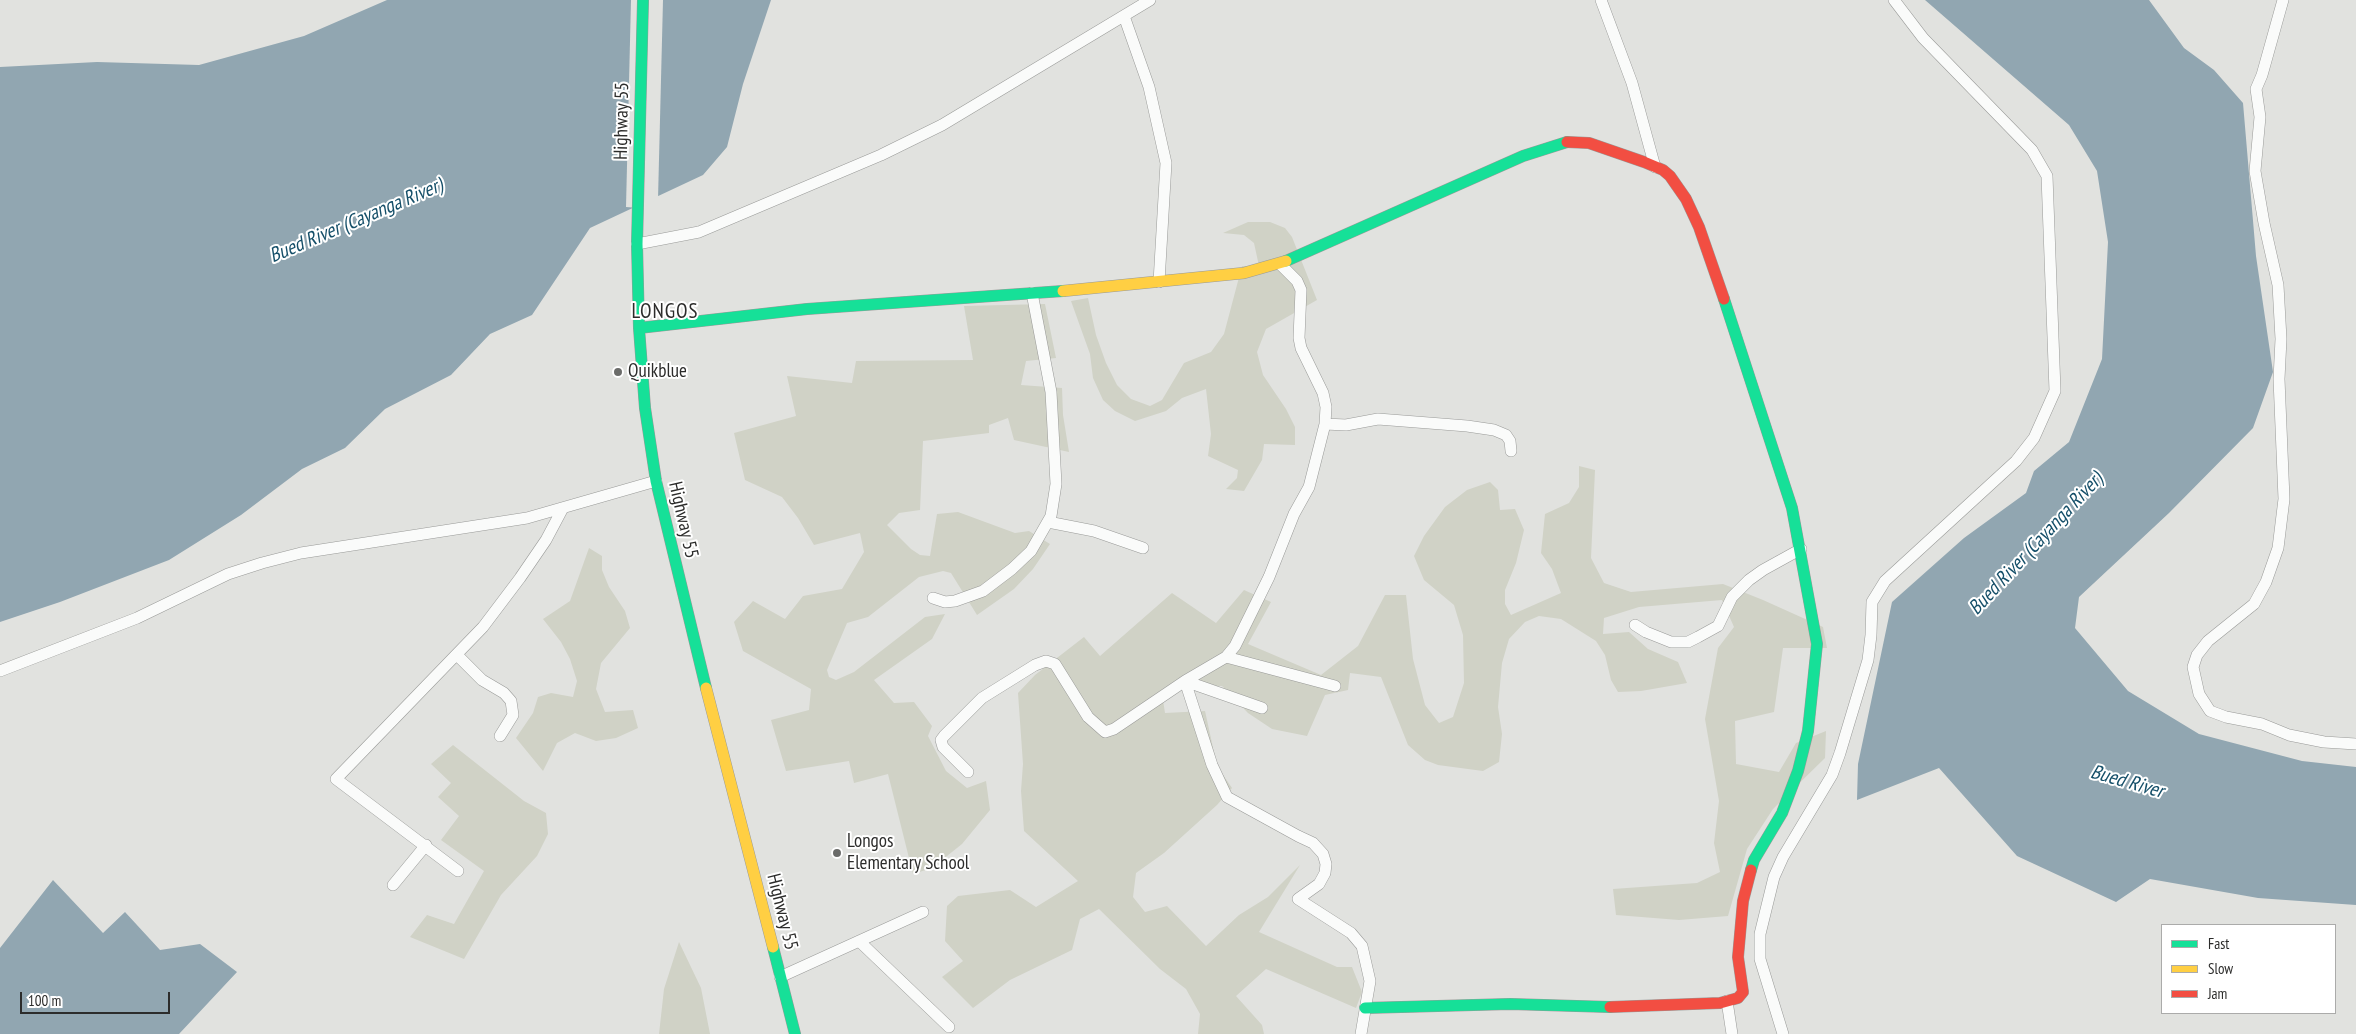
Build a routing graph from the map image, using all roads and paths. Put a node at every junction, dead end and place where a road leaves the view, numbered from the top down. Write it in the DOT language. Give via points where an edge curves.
graph roads {
  1 [pos="643,0"];
  2 [pos="1150,0"];
  3 [pos="1601,0"];
  4 [pos="1894,0"];
  5 [pos="2283,0"];
  6 [pos="1124,16"];
  7 [pos="1655,166"];
  8 [pos="637,244"];
  9 [pos="1280,264"];
  10 [pos="1159,282"];
  11 [pos="1032,293"];
  12 [pos="639,328"];
  13 [pos="1325,424"];
  14 [pos="1511,451"];
  15 [pos="656,481"];
  16 [pos="563,508"];
  17 [pos="1048,522"];
  18 [pos="1143,548"];
  19 [pos="1801,549"];
  20 [pos="933,598"];
  21 [pos="1635,625"];
  22 [pos="457,655"];
  23 [pos="1226,657"];
  24 [pos="0,671"];
  25 [pos="1185,681"];
  26 [pos="1335,686"];
  27 [pos="1262,708"];
  28 [pos="500,736"];
  29 [pos="2356,744"];
  30 [pos="968,772"];
  31 [pos="426,845"];
  32 [pos="458,871"];
  33 [pos="393,885"];
  34 [pos="923,912"];
  35 [pos="859,941"];
  36 [pos="780,977"];
  37 [pos="1727,1001"];
  38 [pos="1365,1008"];
  39 [pos="949,1027"];
  40 [pos="795,1034"];
  41 [pos="1361,1034"];
  42 [pos="1732,1034"];
  43 [pos="1783,1034"];
  1 -- 8 [label="main road, Highway 55"];
  2 -- 6 [label="street"];
  3 -- 7 [label="street" via="1632,83"];
  4 -- 43 [label="street" via="1923,38 2032,150 2047,176 2054,391 2034,438 2016,461 1885,581 1872,602 1868,660 1840,753 1832,775 1774,877 1760,934 1760,959"];
  5 -- 29 [label="street" via="2256,89 2260,117 2255,172 2278,285 2284,498 2278,548 2254,604 2208,641 2196,655 2193,667 2199,694 2210,711 2262,724 2289,735"];
  6 -- 8 [label="street" via="942,125 881,155 698,232"];
  6 -- 10 [label="street" via="1148,87 1166,163"];
  7 -- 9 [label="main road" via="1589,143 1561,142"];
  7 -- 19 [label="main road" via="1670,176 1686,199 1710,255 1768,429"];
  8 -- 12 [label="main road, Highway 55"];
  9 -- 10 [label="main road" via="1244,273"];
  9 -- 13 [label="street" via="1298,281 1301,290 1299,338 1323,393"];
  10 -- 11 [label="main road"];
  11 -- 12 [label="main road" via="806,309"];
  11 -- 17 [label="street" via="1051,392 1056,484"];
  12 -- 15 [label="main road, Highway 55" via="645,408"];
  13 -- 14 [label="street" via="1346,425 1378,420 1467,426 1506,435"];
  13 -- 23 [label="street" via="1309,487 1243,632"];
  15 -- 16 [label="street"];
  15 -- 36 [label="main road, Highway 55"];
  16 -- 22 [label="street" via="520,578"];
  16 -- 24 [label="street" via="527,518 301,553 262,563 228,574 137,618"];
  17 -- 18 [label="street" via="1094,531"];
  17 -- 20 [label="street" via="1031,551 983,591 955,601"];
  19 -- 21 [label="street" via="1749,580 1732,597 1718,626 1698,638 1671,642"];
  19 -- 37 [label="main road" via="1816,644 1808,731 1782,813 1754,860 1743,900 1738,957 1743,992 1738,998"];
  22 -- 28 [label="street" via="482,680 512,701 513,715"];
  22 -- 31 [label="street" via="336,779"];
  23 -- 25 [label="street"];
  23 -- 26 [label="street"];
  25 -- 27 [label="street"];
  25 -- 30 [label="street" via="1105,732 1088,717 1055,664 1046,661 1035,665 982,698 941,740 943,747"];
  25 -- 38 [label="street" via="1212,765 1227,796 1313,843 1323,854 1325,873 1319,884 1298,899 1351,933 1362,946 1370,981"];
  31 -- 32 [label="street"];
  31 -- 33 [label="street"];
  34 -- 35 [label="street"];
  35 -- 36 [label="street"];
  35 -- 39 [label="street"];
  36 -- 40 [label="main road, Highway 55"];
  37 -- 38 [label="main road" via="1627,1008 1510,1004"];
  37 -- 42 [label="street"];
  38 -- 41 [label="street"];
}
